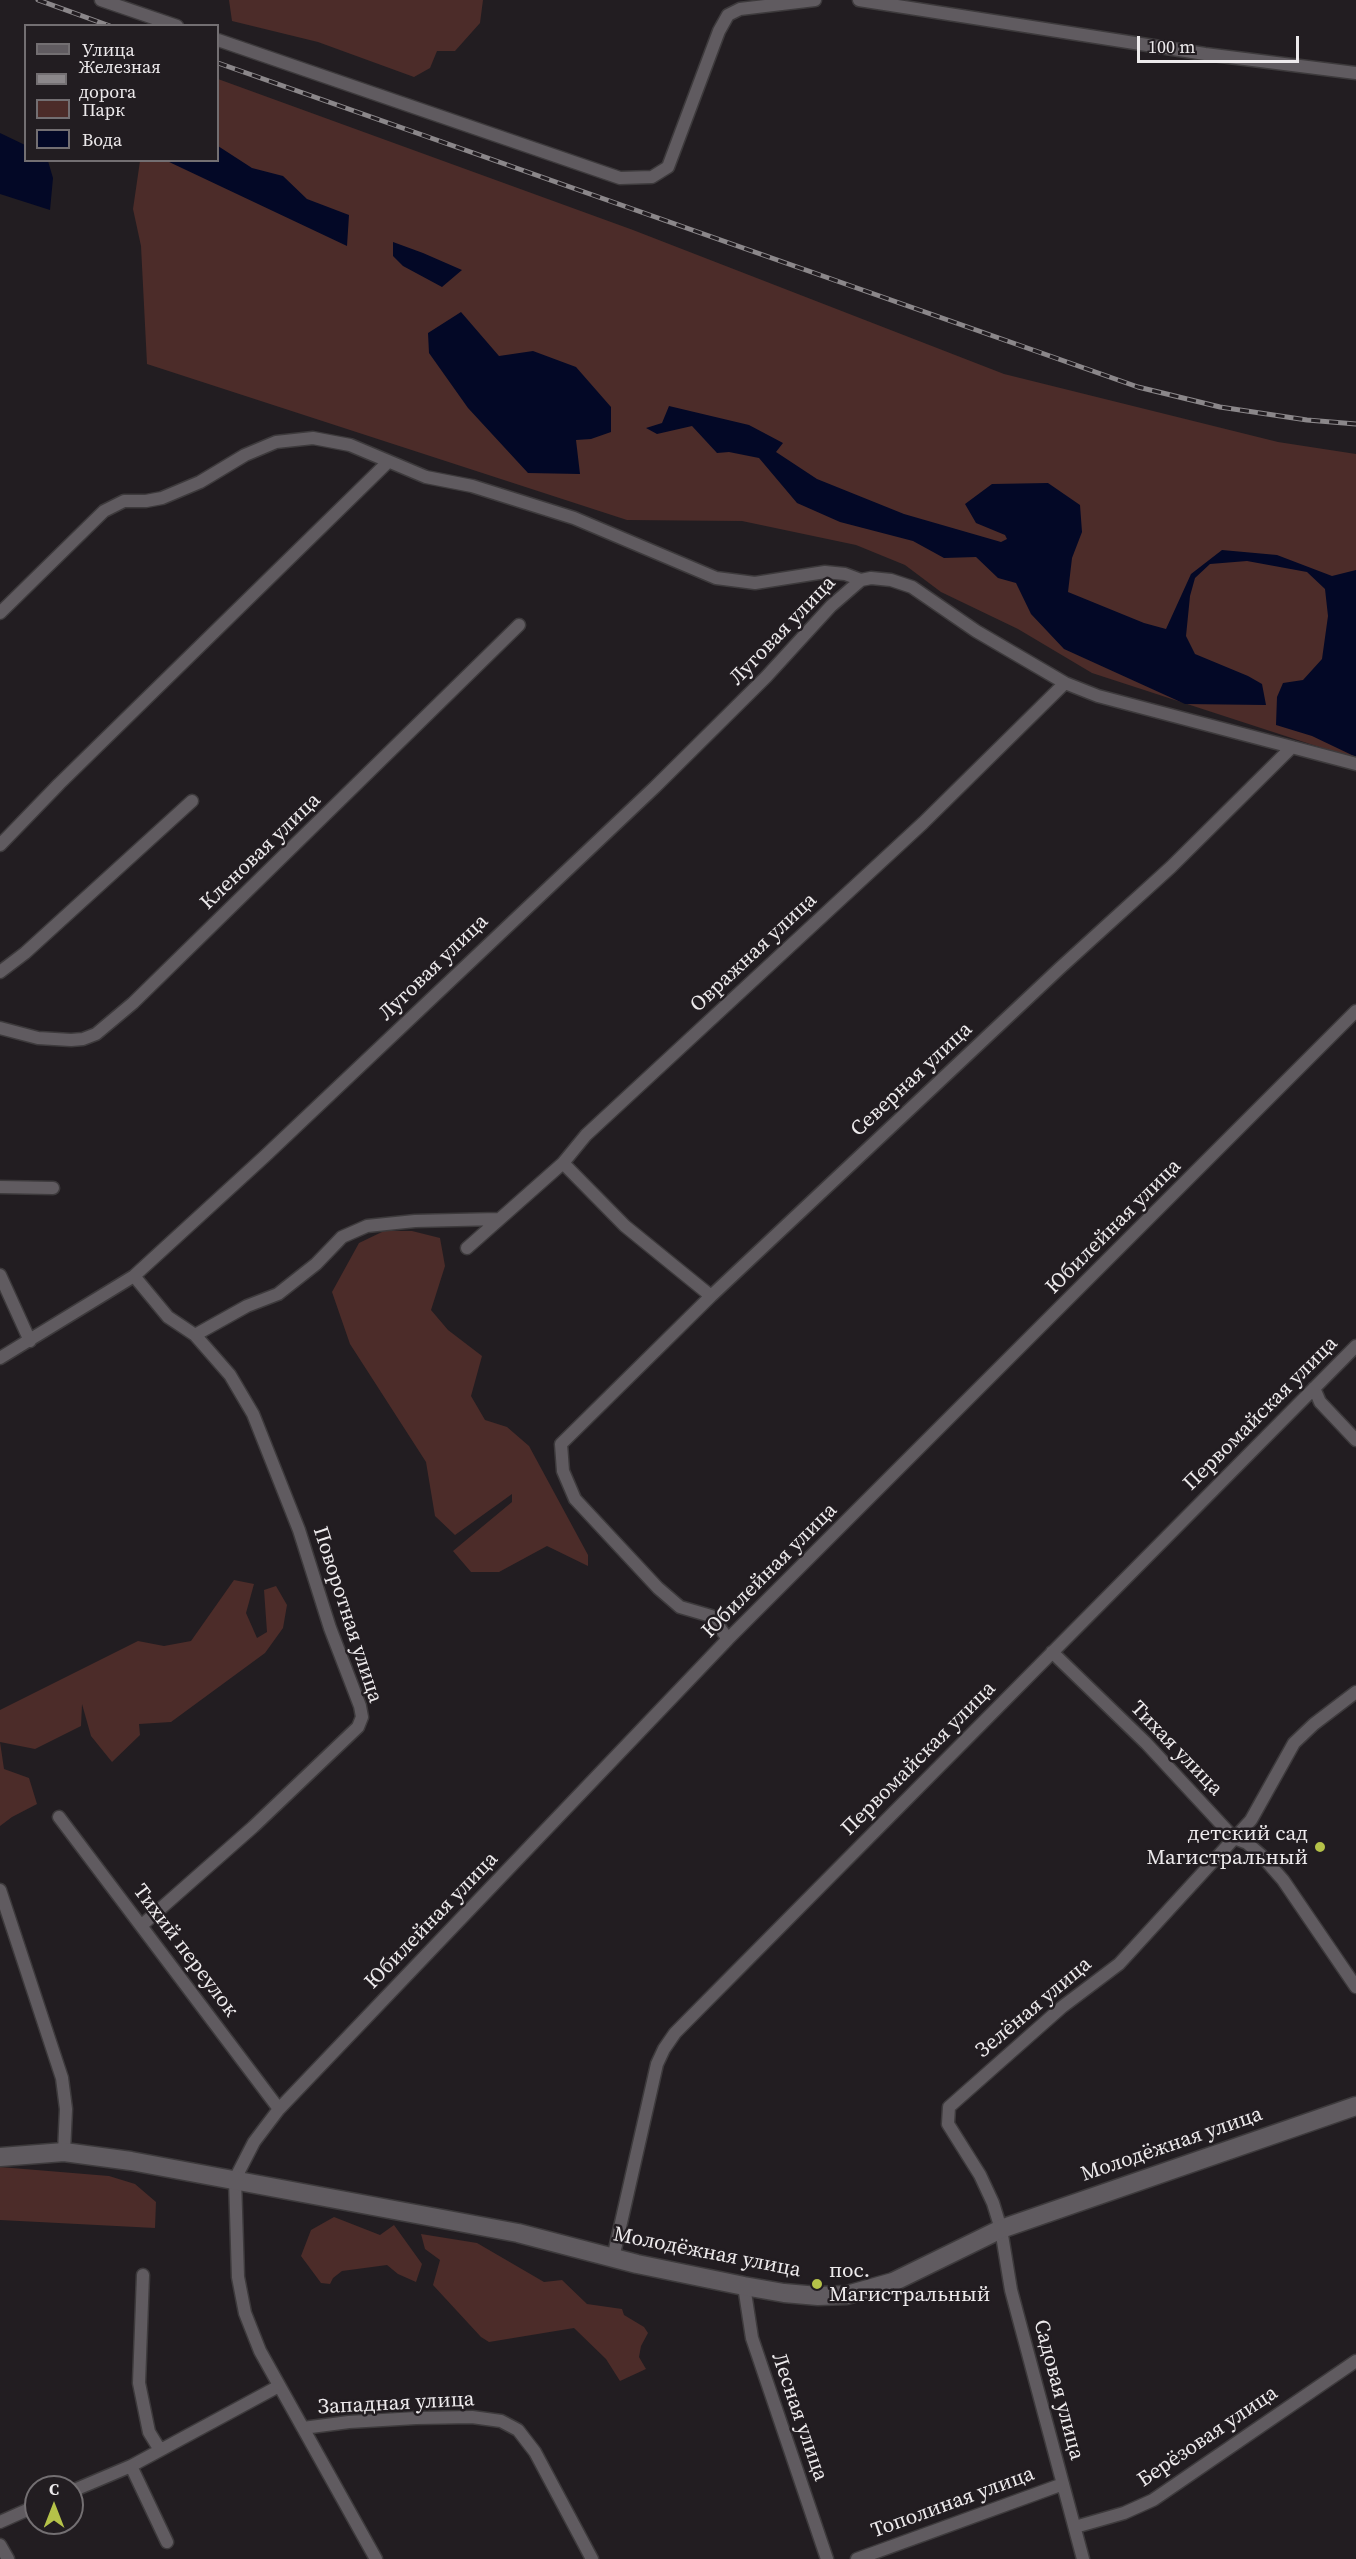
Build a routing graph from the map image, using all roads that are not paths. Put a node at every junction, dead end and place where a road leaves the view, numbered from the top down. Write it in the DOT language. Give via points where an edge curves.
graph roads {
  1 [pos="101,0"];
  2 [pos="815,0"];
  3 [pos="859,0"];
  4 [pos="171,24"];
  5 [pos="219,40"];
  6 [pos="1356,73"];
  7 [pos="388,462"];
  8 [pos="866,579"];
  9 [pos="0,613"];
  10 [pos="519,625"];
  11 [pos="1065,683"];
  12 [pos="1292,747"];
  13 [pos="1356,764"];
  14 [pos="192,801"];
  15 [pos="0,845"];
  16 [pos="0,972"];
  17 [pos="1356,1011"];
  18 [pos="0,1028"];
  19 [pos="563,1163"];
  20 [pos="0,1187"];
  21 [pos="53,1188"];
  22 [pos="498,1218"];
  23 [pos="467,1248"];
  24 [pos="0,1275"];
  25 [pos="135,1276"];
  26 [pos="711,1296"];
  27 [pos="195,1335"];
  28 [pos="30,1341"];
  29 [pos="1356,1346"];
  30 [pos="0,1358"];
  31 [pos="1314,1388"];
  32 [pos="1356,1440"];
  33 [pos="728,1639"];
  34 [pos="1052,1652"];
  35 [pos="1356,1692"];
  36 [pos="59,1817"];
  37 [pos="1234,1838"];
  38 [pos="0,1890"];
  39 [pos="142,1925"];
  40 [pos="1356,1987"];
  41 [pos="1356,2106"];
  42 [pos="279,2109"];
  43 [pos="64,2152"];
  44 [pos="0,2157"];
  45 [pos="235,2179"];
  46 [pos="1001,2229"];
  47 [pos="613,2258"];
  48 [pos="143,2275"];
  49 [pos="744,2286"];
  50 [pos="1356,2361"];
  51 [pos="279,2386"];
  52 [pos="303,2428"];
  53 [pos="160,2450"];
  54 [pos="130,2466"];
  55 [pos="1063,2484"];
  56 [pos="84,2486"];
  57 [pos="24,2511"];
  58 [pos="0,2522"];
  59 [pos="1075,2527"];
  60 [pos="167,2542"];
  61 [pos="0,2545"];
  62 [pos="8,2559"];
  63 [pos="376,2559"];
  64 [pos="592,2559"];
  65 [pos="827,2559"];
  66 [pos="857,2559"];
  67 [pos="1083,2559"];
  1 -- 4 [label="street"];
  2 -- 5 [label="street" via="740,9 728,15 668,167 652,177 620,178"];
  3 -- 6 [label="street" via="1205,54"];
  7 -- 8 [label="street" via="426,477 472,486 574,518 717,578 755,584 825,572"];
  7 -- 9 [label="street" via="350,445 313,438 276,441 162,498 124,501 104,511"];
  7 -- 15 [label="street"];
  8 -- 11 [label="street" via="912,586 976,631"];
  8 -- 25 [label="street, Луговая улица" via="831,606 655,787"];
  10 -- 18 [label="street, Кленовая улица" via="150,987 96,1034 71,1040 38,1038"];
  11 -- 12 [label="street" via="1098,696"];
  11 -- 19 [label="street, Овражная улица" via="923,823 586,1135"];
  12 -- 13 [label="street"];
  12 -- 26 [label="street, Северная улица" via="1171,867"];
  14 -- 16 [label="street"];
  17 -- 33 [label="street, Юбилейная улица"];
  19 -- 22 [label="street, Овражная улица"];
  19 -- 26 [label="street" via="625,1226"];
  20 -- 21 [label="street"];
  22 -- 23 [label="street, Овражная улица"];
  22 -- 27 [label="street" via="367,1226 342,1237 278,1294"];
  24 -- 28 [label="street"];
  25 -- 27 [label="street, Поворотная улица" via="168,1317"];
  25 -- 28 [label="street, Луговая улица"];
  26 -- 33 [label="street, Северная улица" via="561,1444 563,1471 575,1499 658,1588 680,1607 711,1616"];
  27 -- 39 [label="street, Поворотная улица" via="230,1375 253,1414 299,1530 362,1717 358,1726 253,1827"];
  28 -- 30 [label="street, Луговая улица"];
  29 -- 31 [label="street, Первомайская улица"];
  31 -- 32 [label="street" via="1320,1402"];
  31 -- 34 [label="street, Первомайская улица"];
  33 -- 42 [label="street, Юбилейная улица"];
  34 -- 37 [label="street, Тихая улица" via="1146,1743"];
  34 -- 47 [label="street, Первомайская улица" via="675,2033 657,2064"];
  35 -- 37 [label="street, Зелёная улица" via="1294,1743 1251,1820"];
  36 -- 39 [label="street, Тихий переулок"];
  37 -- 40 [label="street, Тихая улица" via="1247,1843 1283,1880"];
  37 -- 46 [label="street, Зелёная улица" via="1119,1964 1062,2007 949,2107 948,2124 980,2175"];
  38 -- 43 [label="street" via="62,2078 66,2109"];
  39 -- 42 [label="street, Тихий переулок"];
  41 -- 46 [label="street, Молодёжная улица"];
  42 -- 45 [label="street, Юбилейная улица" via="254,2142"];
  43 -- 44 [label="street, Молодёжная улица"];
  43 -- 45 [label="street, Молодёжная улица"];
  45 -- 47 [label="street, Молодёжная улица" via="518,2233"];
  45 -- 51 [label="street, Западная улица" via="238,2277 245,2313"];
  46 -- 49 [label="street, Молодёжная улица" via="893,2282 848,2295 784,2294"];
  46 -- 55 [label="street, Садовая улица" via="1011,2290"];
  47 -- 49 [label="street, Молодёжная улица"];
  48 -- 53 [label="street" via="139,2383 149,2432"];
  49 -- 65 [label="street, Лесная улица" via="752,2338"];
  50 -- 59 [label="street, Берёзовая улица" via="1153,2500"];
  51 -- 52 [label="street, Западная улица"];
  51 -- 53 [label="street"];
  52 -- 63 [label="street, Западная улица"];
  52 -- 64 [label="street, Западная улица" via="416,2418 501,2421 518,2430 536,2452"];
  53 -- 54 [label="street"];
  54 -- 56 [label="street"];
  54 -- 60 [label="street"];
  55 -- 59 [label="street, Садовая улица"];
  55 -- 66 [label="street, Тополиная улица"];
  57 -- 58 [label="street"];
  59 -- 67 [label="street, Садовая улица"];
  61 -- 62 [label="street"];
}
